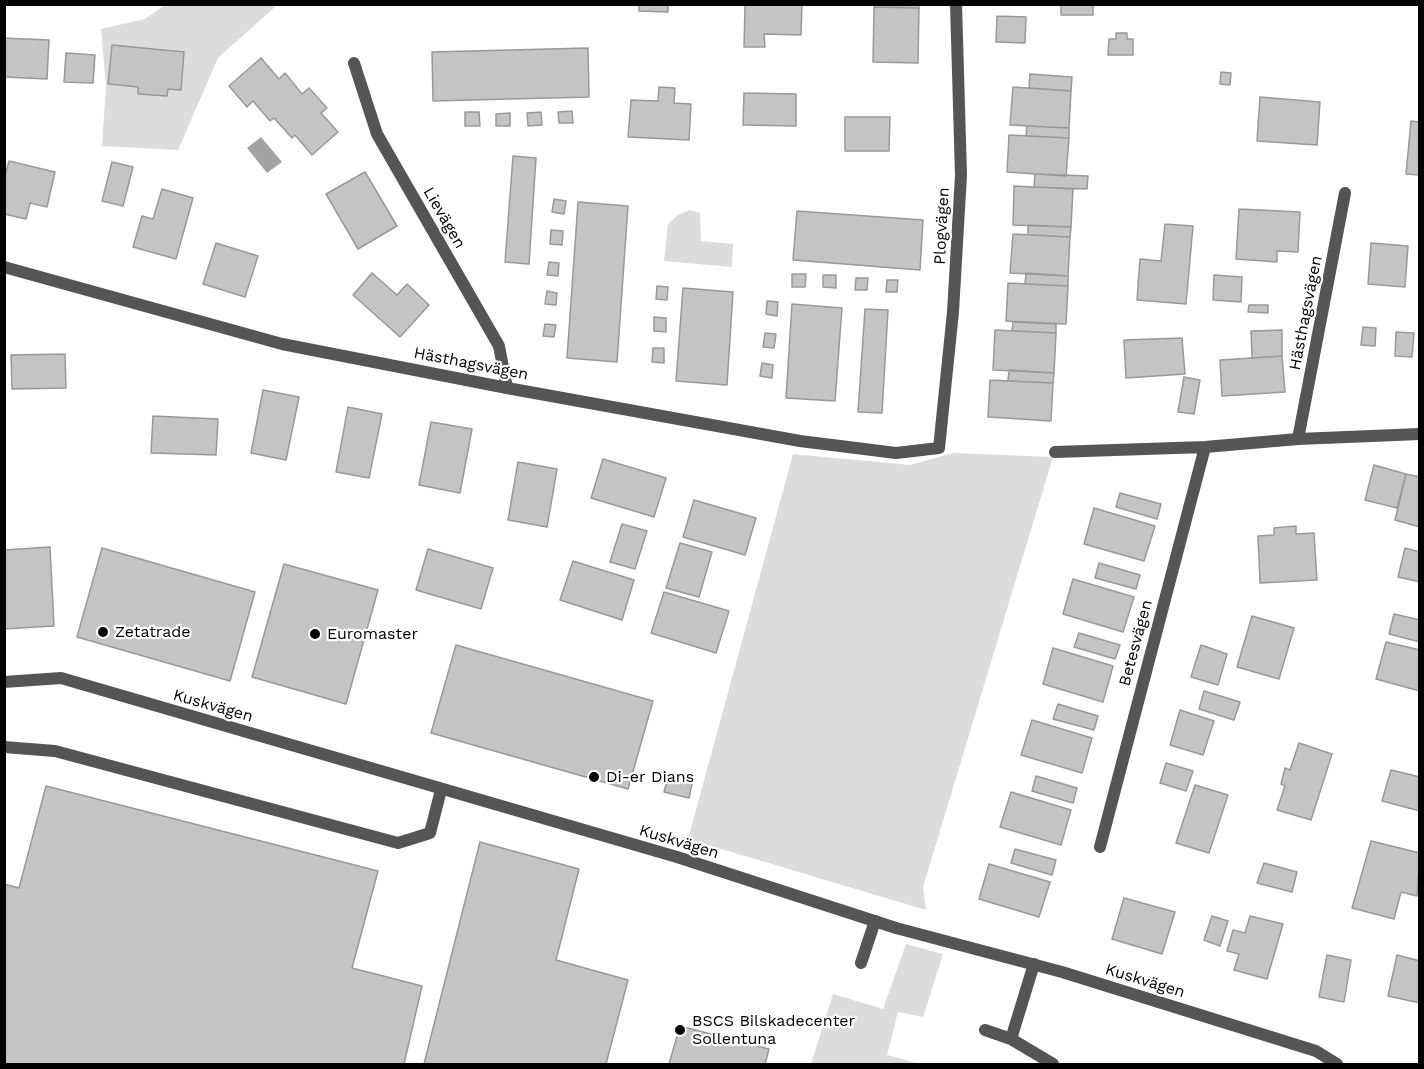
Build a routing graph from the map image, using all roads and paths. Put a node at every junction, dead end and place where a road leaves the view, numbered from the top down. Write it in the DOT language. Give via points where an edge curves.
graph roads {
  1 [pos="956,4"];
  2 [pos="354,63"];
  3 [pos="1345,193"];
  4 [pos="4,267"];
  5 [pos="507,388"];
  6 [pos="1419,434"];
  7 [pos="1298,439"];
  8 [pos="1205,447"];
  9 [pos="939,448"];
  10 [pos="1055,452"];
  11 [pos="4,682"];
  12 [pos="4,747"];
  13 [pos="441,790"];
  14 [pos="1100,847"];
  15 [pos="875,921"];
  16 [pos="861,963"];
  17 [pos="1034,964"];
  18 [pos="985,1030"];
  19 [pos="1011,1039"];
  20 [pos="1053,1065"];
  21 [pos="1338,1065"];
  1 -- 9 [label="street, Plogvägen" via="961,176"];
  2 -- 5 [label="street, Lievägen" via="377,134 499,346"];
  3 -- 7 [label="street, Hästhagsvägen"];
  4 -- 5 [label="street, Hästhagsvägen" via="282,344"];
  5 -- 9 [label="street, Hästhagsvägen" via="800,441 896,453"];
  6 -- 7 [label="street"];
  7 -- 8 [label="street"];
  8 -- 10 [label="street"];
  8 -- 14 [label="street, Betesvägen"];
  11 -- 13 [label="street, Kuskvägen" via="62,678"];
  12 -- 13 [label="street" via="55,751 398,843 430,833"];
  13 -- 15 [label="street, Kuskvägen" via="676,857"];
  15 -- 16 [label="street"];
  15 -- 17 [label="street, Kuskvägen"];
  17 -- 19 [label="street"];
  17 -- 21 [label="street, Kuskvägen" via="1316,1051"];
  18 -- 19 [label="street"];
  19 -- 20 [label="street"];
}
